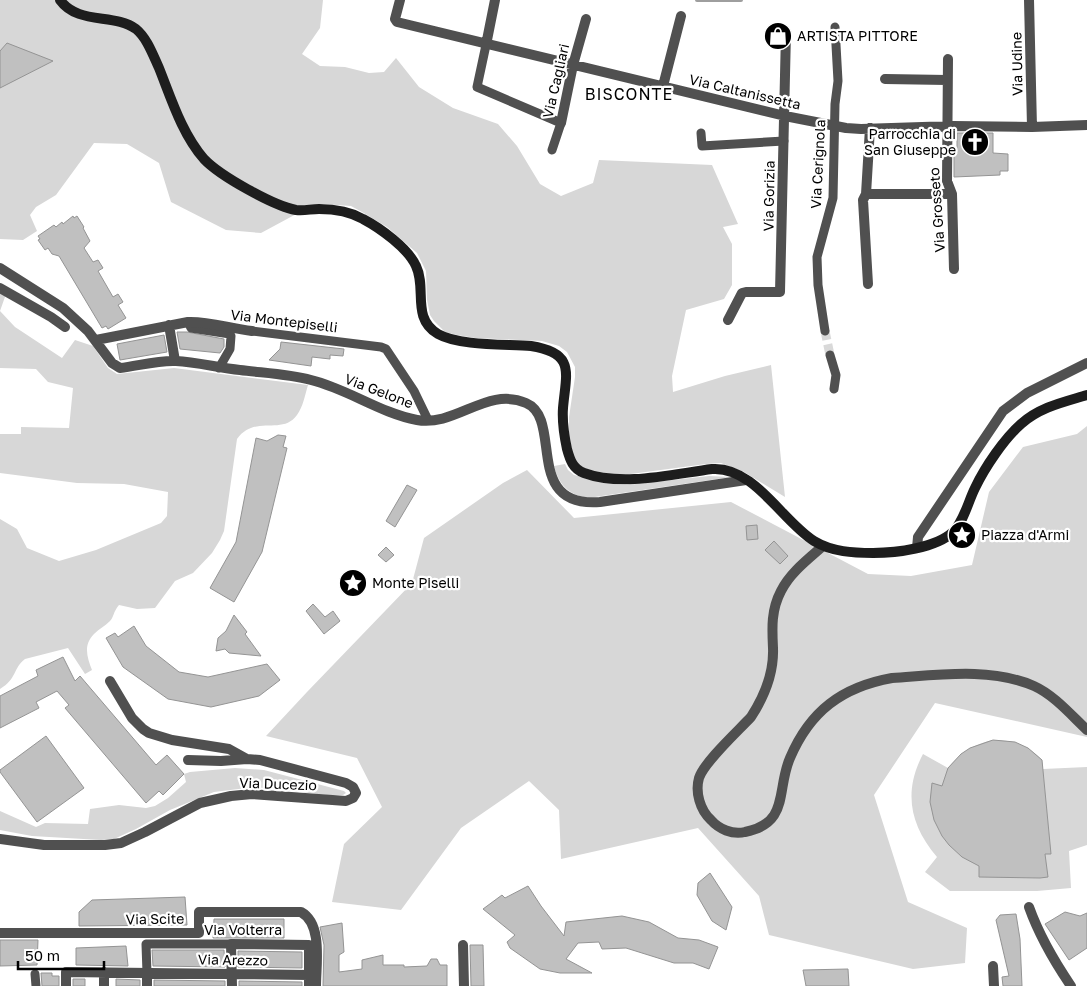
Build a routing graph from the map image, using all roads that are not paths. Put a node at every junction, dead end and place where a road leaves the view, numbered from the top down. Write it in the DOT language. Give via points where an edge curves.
graph roads {
  1 [pos="60,0"];
  2 [pos="400,0"];
  3 [pos="495,0"];
  4 [pos="1029,0"];
  5 [pos="680,16"];
  6 [pos="586,19"];
  7 [pos="835,27"];
  8 [pos="786,32"];
  9 [pos="486,45"];
  10 [pos="948,59"];
  11 [pos="573,66"];
  12 [pos="885,79"];
  13 [pos="947,80"];
  14 [pos="662,86"];
  15 [pos="785,116"];
  16 [pos="561,123"];
  17 [pos="1087,125"];
  18 [pos="834,126"];
  19 [pos="948,126"];
  20 [pos="1032,127"];
  21 [pos="870,128"];
  22 [pos="700,133"];
  23 [pos="784,140"];
  24 [pos="552,150"];
  25 [pos="866,194"];
  26 [pos="952,194"];
  27 [pos="0,268"];
  28 [pos="954,269"];
  29 [pos="868,284"];
  30 [pos="0,288"];
  31 [pos="728,320"];
  32 [pos="188,322"];
  33 [pos="169,325"];
  34 [pos="65,327"];
  35 [pos="252,331"];
  36 [pos="826,331"];
  37 [pos="96,340"];
  38 [pos="830,354"];
  39 [pos="175,361"];
  40 [pos="1087,364"];
  41 [pos="219,368"];
  42 [pos="834,390"];
  43 [pos="1087,395"];
  44 [pos="428,420"];
  45 [pos="746,480"];
  46 [pos="823,546"];
  47 [pos="917,548"];
  48 [pos="110,681"];
  49 [pos="1087,730"];
  50 [pos="247,759"];
  51 [pos="188,760"];
  52 [pos="0,839"];
  53 [pos="1029,907"];
  54 [pos="0,933"];
  55 [pos="231,944"];
  56 [pos="463,945"];
  57 [pos="993,966"];
  58 [pos="104,972"];
  59 [pos="147,973"];
  60 [pos="35,974"];
  61 [pos="232,974"];
  62 [pos="309,975"];
  63 [pos="36,986"];
  64 [pos="66,986"];
  65 [pos="104,986"];
  66 [pos="147,986"];
  67 [pos="232,986"];
  68 [pos="309,986"];
  69 [pos="316,986"];
  70 [pos="464,986"];
  71 [pos="994,986"];
  72 [pos="1071,986"];
  1 -- 45 [label="main road" via="73,11 136,29 153,54 191,140 205,160 223,175 290,208 349,212 377,228 406,252 413,259 420,276 421,312 433,330 461,341 531,346 556,353 564,362 567,373 564,430 571,461 577,469 592,476 620,480 720,468"];
  2 -- 9 [label="street, Via Caltanissetta" via="397,22"];
  3 -- 9 [label="street"];
  4 -- 20 [label="street, Via Udine"];
  5 -- 14 [label="street"];
  6 -- 11 [label="street, Via Cagliari"];
  7 -- 18 [label="street, Via Cerignola" via="838,81"];
  8 -- 15 [label="street, Via Gorizia"];
  9 -- 11 [label="street, Via Caltanissetta"];
  9 -- 16 [label="street" via="477,87"];
  10 -- 13 [label="street, Via Grosseto"];
  11 -- 14 [label="street, Via Caltanissetta"];
  11 -- 16 [label="street, Via Cagliari"];
  12 -- 13 [label="street"];
  13 -- 19 [label="street, Via Grosseto"];
  14 -- 15 [label="street, Via Caltanissetta"];
  15 -- 18 [label="street, Via Caltanissetta"];
  15 -- 23 [label="street, Via Gorizia"];
  16 -- 24 [label="street, Via Cagliari"];
  17 -- 20 [label="street, Via Caltanissetta"];
  18 -- 21 [label="street, Via Caltanissetta"];
  18 -- 36 [label="street, Via Cerignola" via="833,198 817,257"];
  19 -- 20 [label="street, Via Caltanissetta"];
  19 -- 21 [label="street, Via Caltanissetta"];
  19 -- 26 [label="street, Via Grosseto" via="947,182"];
  21 -- 25 [label="street"];
  22 -- 23 [label="street" via="702,146"];
  23 -- 31 [label="street, Via Gorizia" via="780,292 742,293"];
  25 -- 26 [label="street"];
  25 -- 29 [label="street" via="863,200"];
  26 -- 28 [label="street, Via Grosseto"];
  27 -- 37 [label="street, Via Gelone" via="63,308"];
  30 -- 34 [label="street"];
  32 -- 33 [label="street, Via Montepiselli"];
  32 -- 35 [label="street, Via Montepiselli"];
  32 -- 41 [label="street" via="191,328 230,334 230,349"];
  33 -- 37 [label="street, Via Montepiselli"];
  33 -- 39 [label="street"];
  35 -- 44 [label="street, Via Montepiselli" via="386,349 414,391"];
  37 -- 39 [label="street, Via Gelone" via="120,368"];
  38 -- 42 [label="street" via="836,374"];
  39 -- 41 [label="street, Via Gelone"];
  40 -- 47 [label="street" via="1026,393 1003,411 918,537"];
  41 -- 44 [label="street, Via Gelone" via="310,380 401,415"];
  43 -- 47 [label="main road" via="1054,405 1020,425 975,486 954,531 936,543"];
  44 -- 45 [label="street, Via Gelone" via="452,416 492,400 513,398 530,404 542,423 552,478 567,496 582,502"];
  45 -- 46 [label="main road" via="805,535"];
  46 -- 47 [label="main road" via="846,552 875,553"];
  46 -- 49 [label="street" via="791,576 778,598 772,618 770,675 758,705 699,778 701,805 719,828 741,833 763,827 770,821 777,812 789,760 812,720 842,694 880,680 968,674 1022,682 1052,697"];
  48 -- 50 [label="street" via="132,718 149,733 172,740 229,748"];
  50 -- 51 [label="street, Via Ducezio"];
  50 -- 52 [label="street, Via Ducezio" via="346,783 353,787 355,796 346,801 252,794 231,796 200,803 138,836 113,844 44,845"];
  53 -- 72 [label="street" via="1036,927"];
  54 -- 69 [label="street, Via Scite" via="199,932 199,912 301,912 312,923 316,935"];
  55 -- 59 [label="street, Via Volterra" via="146,944"];
  55 -- 61 [label="street"];
  55 -- 62 [label="street, Via Volterra" via="309,944"];
  56 -- 70 [label="street"];
  57 -- 71 [label="street"];
  58 -- 59 [label="street, Via Arezzo"];
  58 -- 64 [label="street, Via Arezzo" via="66,972"];
  58 -- 65 [label="street"];
  59 -- 61 [label="street, Via Arezzo"];
  59 -- 66 [label="street"];
  60 -- 63 [label="street"];
  61 -- 62 [label="street, Via Arezzo"];
  61 -- 67 [label="street"];
  62 -- 68 [label="street"];
}
